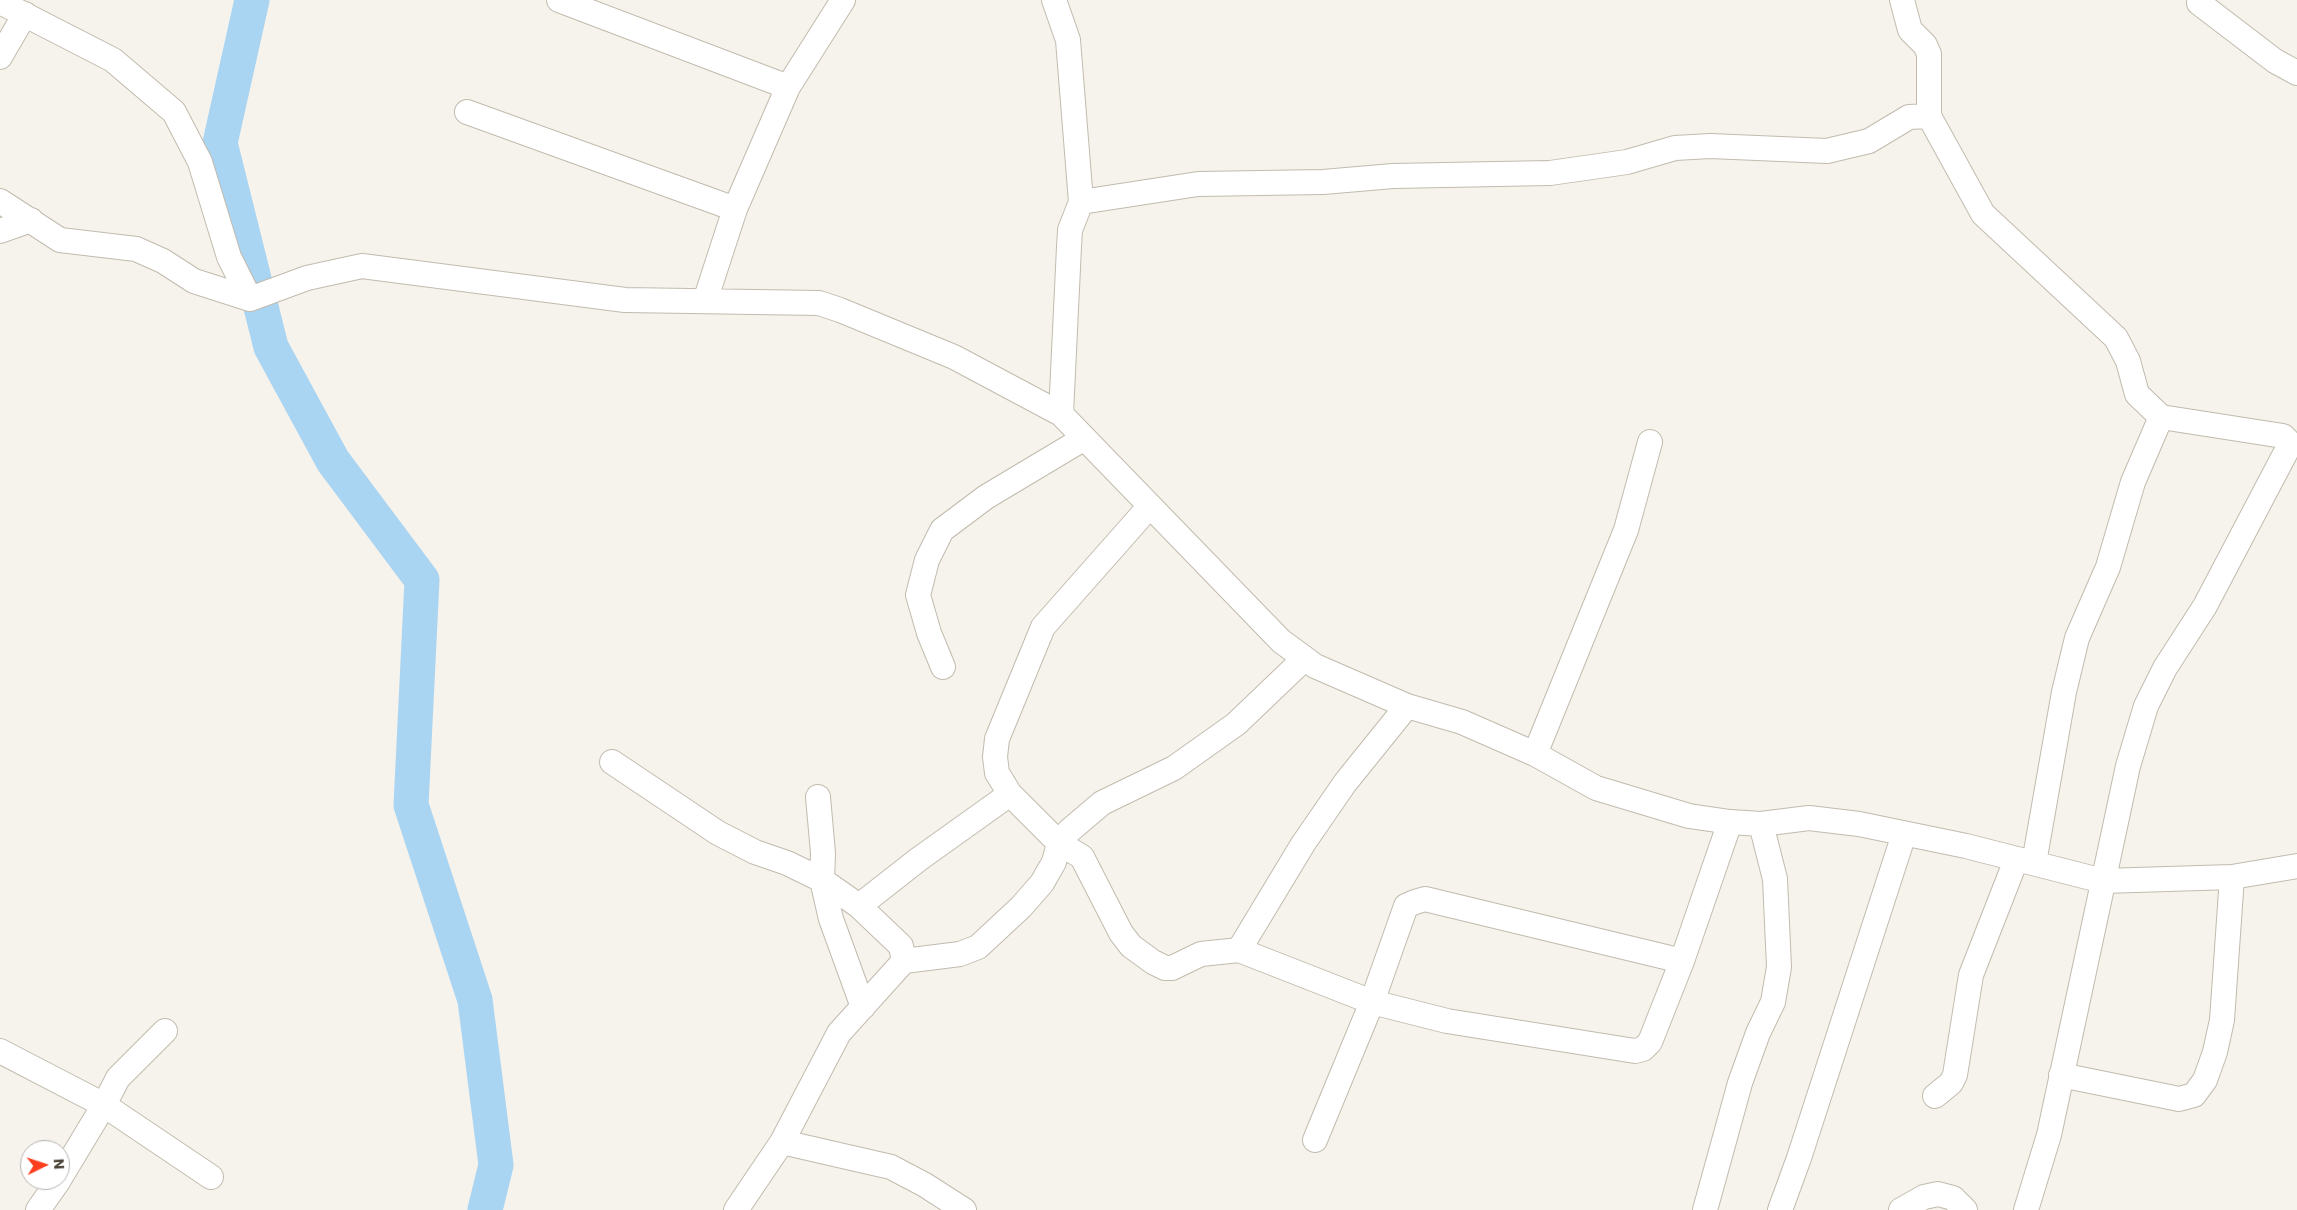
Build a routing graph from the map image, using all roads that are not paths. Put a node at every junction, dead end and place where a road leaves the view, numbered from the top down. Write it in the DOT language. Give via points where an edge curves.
graph roads {
  1 [pos="559,0"];
  2 [pos="843,0"];
  3 [pos="1054,0"];
  4 [pos="1902,0"];
  5 [pos="0,2"];
  6 [pos="2198,4"];
  7 [pos="25,14"];
  8 [pos="0,57"];
  9 [pos="2297,73"];
  10 [pos="788,87"];
  11 [pos="466,112"];
  12 [pos="1929,116"];
  13 [pos="0,201"];
  14 [pos="1081,202"];
  15 [pos="735,209"];
  16 [pos="31,220"];
  17 [pos="0,231"];
  18 [pos="250,299"];
  19 [pos="705,301"];
  20 [pos="1061,414"];
  21 [pos="2161,417"];
  22 [pos="1083,439"];
  23 [pos="1650,442"];
  24 [pos="1149,507"];
  25 [pos="1304,659"];
  26 [pos="943,667"];
  27 [pos="1407,706"];
  28 [pos="1535,754"];
  29 [pos="612,762"];
  30 [pos="1010,794"];
  31 [pos="818,797"];
  32 [pos="1730,822"];
  33 [pos="1760,824"];
  34 [pos="1904,834"];
  35 [pos="1059,843"];
  36 [pos="2025,862"];
  37 [pos="2297,866"];
  38 [pos="2232,877"];
  39 [pos="822,880"];
  40 [pos="2103,881"];
  41 [pos="859,906"];
  42 [pos="1239,950"];
  43 [pos="904,961"];
  44 [pos="1682,961"];
  45 [pos="1372,1002"];
  46 [pos="863,1006"];
  47 [pos="165,1031"];
  48 [pos="0,1051"];
  49 [pos="2061,1075"];
  50 [pos="1935,1096"];
  51 [pos="104,1105"];
  52 [pos="1315,1140"];
  53 [pos="782,1142"];
  54 [pos="70,1161"];
  55 [pos="211,1177"];
  56 [pos="52,1190"];
  57 [pos="38,1210"];
  58 [pos="736,1210"];
  59 [pos="964,1210"];
  60 [pos="1705,1210"];
  61 [pos="1780,1210"];
  62 [pos="1901,1210"];
  63 [pos="1966,1210"];
  64 [pos="2026,1210"];
  1 -- 10 [label="street"];
  2 -- 10 [label="street"];
  3 -- 14 [label="street" via="1068,40"];
  4 -- 12 [label="street" via="1910,30 1929,54"];
  5 -- 7 [label="street"];
  6 -- 9 [label="street" via="2275,61"];
  7 -- 8 [label="street"];
  7 -- 18 [label="street" via="113,60 174,112 200,162 229,257"];
  10 -- 15 [label="street"];
  11 -- 15 [label="street"];
  12 -- 14 [label="street" via="1909,117 1869,141 1827,151 1710,146 1675,148 1627,162 1550,173 1198,184"];
  12 -- 21 [label="street" via="1983,214 2116,338 2128,361 2137,394"];
  13 -- 16 [label="street"];
  14 -- 20 [label="street" via="1070,230"];
  15 -- 19 [label="street"];
  16 -- 17 [label="street"];
  16 -- 18 [label="street" via="60,240 136,250 163,261 194,282"];
  18 -- 19 [label="street" via="308,278 362,266 625,300"];
  19 -- 20 [label="street" via="819,303 954,357"];
  20 -- 22 [label="street"];
  21 -- 36 [label="street" via="2134,482 2108,567 2077,638"];
  21 -- 40 [label="street" via="2283,436 2287,440 2287,450 2205,606 2165,668 2146,706 2128,766"];
  22 -- 24 [label="street"];
  22 -- 26 [label="street" via="986,497 942,530 926,560 918,595"];
  23 -- 28 [label="street" via="1626,530"];
  24 -- 25 [label="street" via="1280,641"];
  24 -- 30 [label="street" via="1043,627 997,739 997,773"];
  25 -- 27 [label="street"];
  25 -- 35 [label="street" via="1236,724 1174,768 1102,803"];
  27 -- 28 [label="street" via="1462,722"];
  27 -- 42 [label="street" via="1345,784 1303,844"];
  28 -- 32 [label="street" via="1596,788 1689,816"];
  29 -- 39 [label="street" via="718,833"];
  30 -- 35 [label="street"];
  30 -- 41 [label="street"];
  31 -- 39 [label="street" via="824,854"];
  32 -- 33 [label="street"];
  32 -- 44 [label="street"];
  33 -- 34 [label="street" via="1826,819"];
  33 -- 60 [label="street" via="1775,879 1779,967 1773,1002 1740,1083"];
  34 -- 36 [label="street"];
  34 -- 61 [label="street"];
  35 -- 42 [label="street" via="1082,857 1121,933 1131,946 1153,962 1172,968 1201,954"];
  35 -- 43 [label="street" via="1054,862 1042,883 978,947 960,954"];
  36 -- 40 [label="street"];
  36 -- 50 [label="street" via="1971,975 1955,1075 1951,1083"];
  37 -- 38 [label="street"];
  38 -- 40 [label="street"];
  38 -- 49 [label="street" via="2222,1020 2205,1080 2194,1095 2179,1100"];
  39 -- 41 [label="street"];
  39 -- 46 [label="street" via="831,919"];
  40 -- 49 [label="street"];
  41 -- 43 [label="street" via="902,946"];
  42 -- 45 [label="street"];
  43 -- 46 [label="street"];
  44 -- 45 [label="street" via="1650,1042 1643,1049 1447,1021"];
  44 -- 45 [label="street" via="1425,899 1406,906"];
  45 -- 52 [label="street"];
  46 -- 53 [label="street" via="839,1034"];
  47 -- 51 [label="street" via="118,1078"];
  48 -- 51 [label="street"];
  49 -- 64 [label="street"];
  51 -- 54 [label="street"];
  51 -- 55 [label="street"];
  53 -- 58 [label="street"];
  53 -- 59 [label="street" via="891,1167 925,1184"];
  56 -- 57 [label="street"];
  62 -- 63 [label="street" via="1924,1197 1938,1194 1952,1198"];
}
